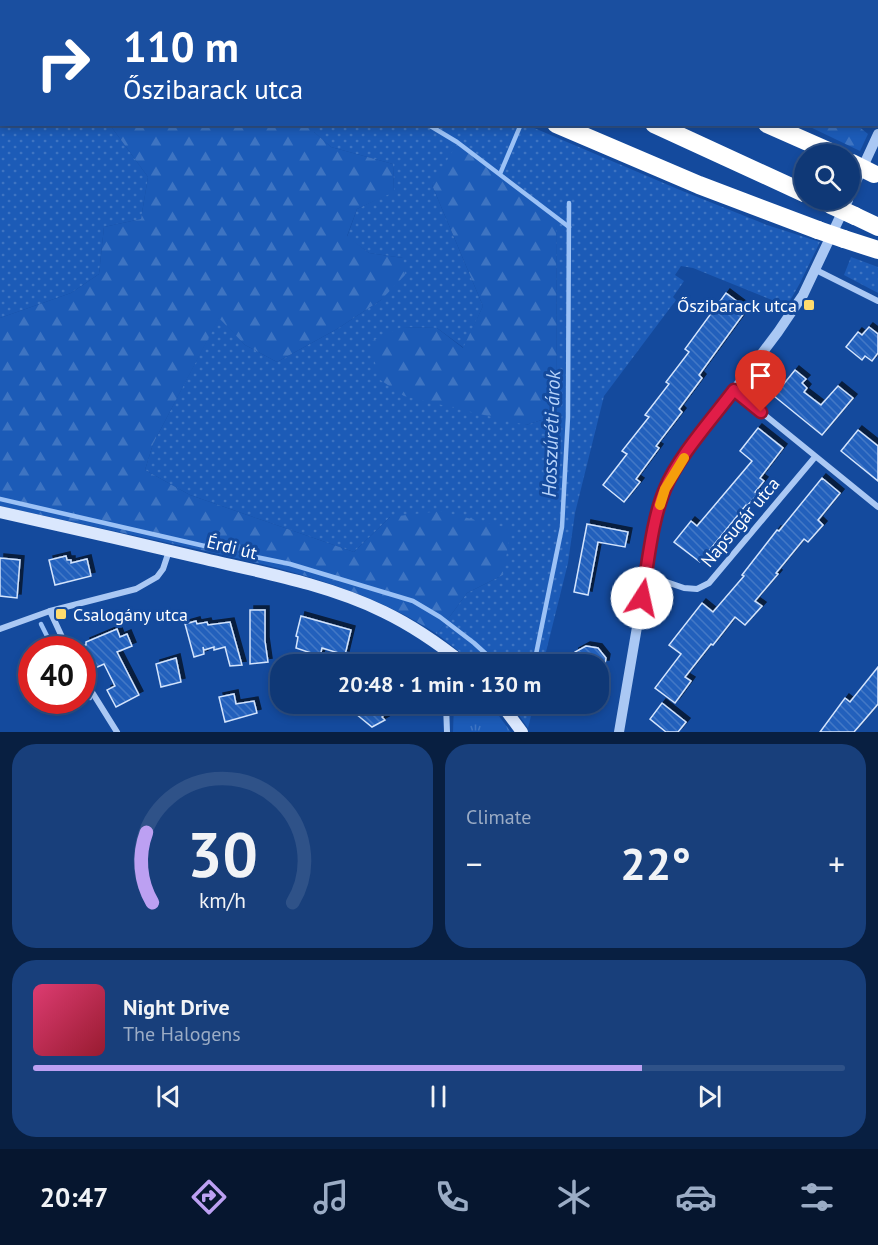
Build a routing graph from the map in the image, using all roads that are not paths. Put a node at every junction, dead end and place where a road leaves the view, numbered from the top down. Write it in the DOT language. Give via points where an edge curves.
graph roads {
  1 [pos="561,126"];
  2 [pos="568,126"];
  3 [pos="658,126"];
  4 [pos="772,126"];
  5 [pos="878,134"];
  6 [pos="812,144"];
  7 [pos="607,145"];
  8 [pos="860,167"];
  9 [pos="860,167"];
  10 [pos="876,175"];
  11 [pos="794,188"];
  12 [pos="838,210"];
  13 [pos="851,210"];
  14 [pos="878,227"];
  15 [pos="878,250"];
  16 [pos="816,270"];
  17 [pos="878,301"];
  18 [pos="734,390"];
  19 [pos="815,457"];
  20 [pos="878,507"];
  21 [pos="0,512"];
  22 [pos="170,551"];
  23 [pos="646,575"];
  24 [pos="50,611"];
  25 [pos="0,629"];
  26 [pos="62,636"];
  27 [pos="444,648"];
  28 [pos="445,654"];
  29 [pos="452,654"];
  30 [pos="96,698"];
  31 [pos="446,714"];
  32 [pos="508,714"];
  33 [pos="117,732"];
  34 [pos="447,732"];
  35 [pos="522,732"];
  36 [pos="619,732"];
  1 -- 7 [label="highway"];
  2 -- 7 [label="highway"];
  3 -- 11 [label="highway"];
  4 -- 6 [label="highway"];
  5 -- 8 [label="street"];
  7 -- 15 [label="highway, bridge" via="699,185"];
  9 -- 10 [label="highway, bridge"];
  12 -- 16 [label="street"];
  13 -- 14 [label="highway"];
  16 -- 17 [label="street"];
  16 -- 18 [label="street" via="778,332"];
  18 -- 19 [label="street"];
  18 -- 23 [label="street" via="675,469 665,489"];
  19 -- 20 [label="street"];
  19 -- 23 [label="street, Napsugár utca" via="709,582 691,589"];
  21 -- 22 [label="main road, Érdi út"];
  22 -- 24 [label="street" via="163,569 149,583 123,594"];
  22 -- 27 [label="main road, Érdi út" via="345,596 415,628"];
  23 -- 36 [label="street"];
  24 -- 25 [label="street"];
  24 -- 26 [label="street"];
  27 -- 28 [label="street"];
  27 -- 29 [label="main road, Érdi út"];
  30 -- 33 [label="street"];
  31 -- 34 [label="street"];
  32 -- 35 [label="main road"];
}
